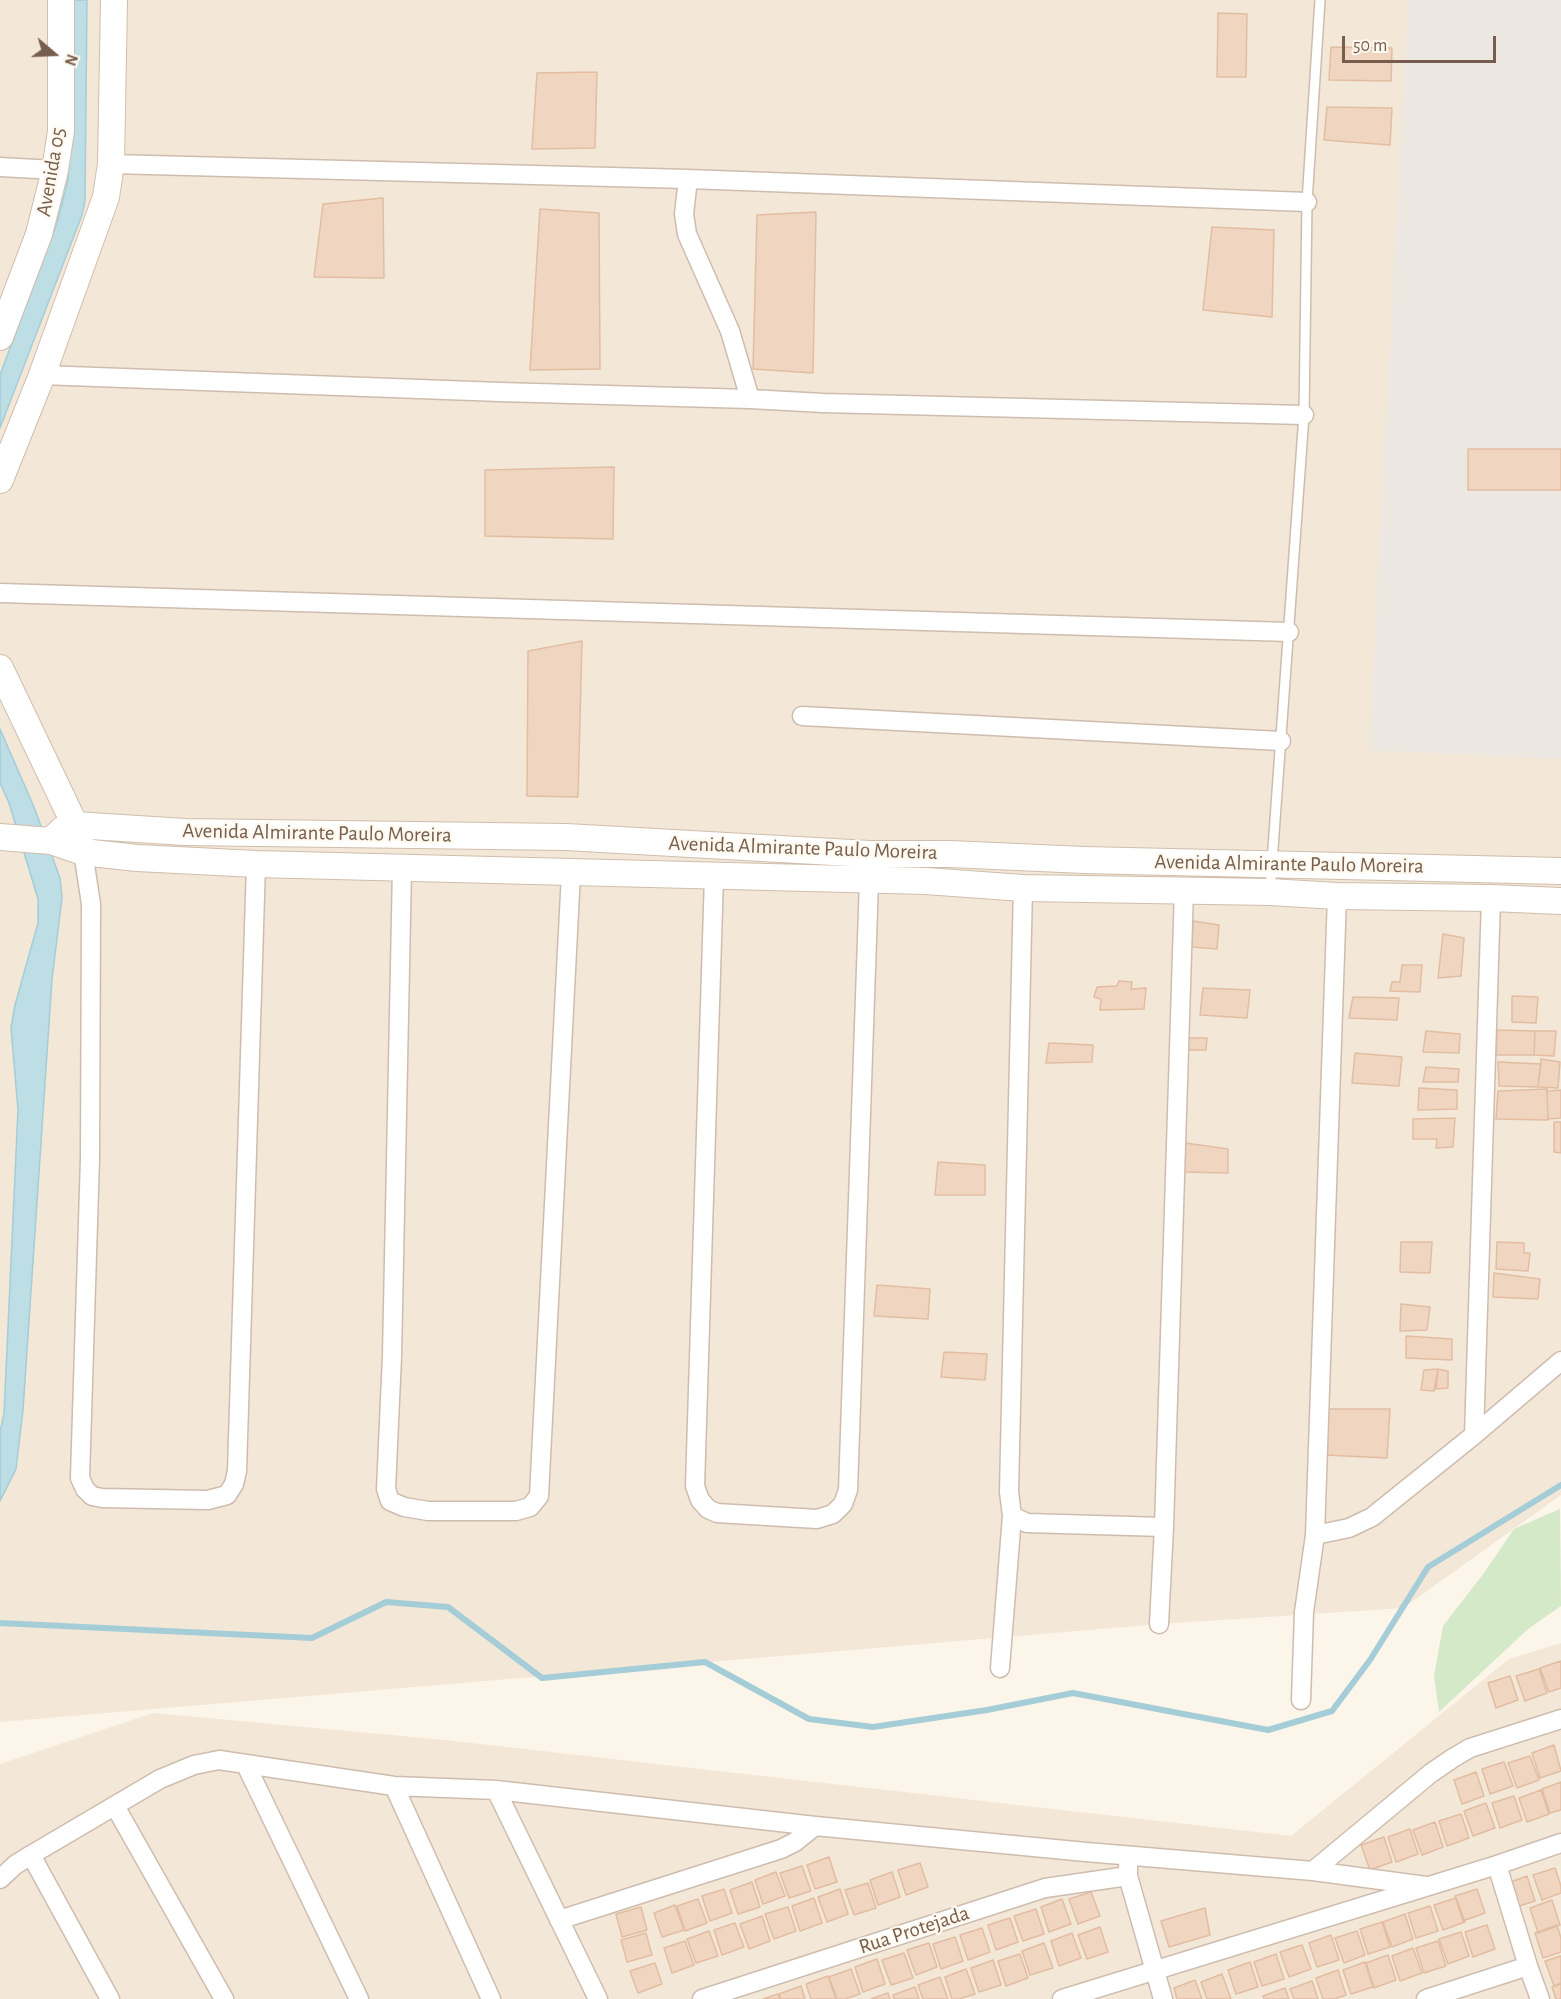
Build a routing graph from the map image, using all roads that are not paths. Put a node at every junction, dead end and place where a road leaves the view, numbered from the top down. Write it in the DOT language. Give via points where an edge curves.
graph roads {
  1 [pos="61,0"];
  2 [pos="114,0"];
  3 [pos="1320,0"];
  4 [pos="111,164"];
  5 [pos="0,167"];
  6 [pos="55,170"];
  7 [pos="688,179"];
  8 [pos="1307,201"];
  9 [pos="0,337"];
  10 [pos="42,375"];
  11 [pos="750,399"];
  12 [pos="1304,415"];
  13 [pos="0,480"];
  14 [pos="0,593"];
  15 [pos="1289,632"];
  16 [pos="0,668"];
  17 [pos="802,716"];
  18 [pos="1281,741"];
  19 [pos="75,825"];
  20 [pos="5,838"];
  21 [pos="49,841"];
  22 [pos="83,852"];
  23 [pos="256,864"];
  24 [pos="1272,864"];
  25 [pos="402,869"];
  26 [pos="1561,871"];
  27 [pos="571,873"];
  28 [pos="714,876"];
  29 [pos="869,881"];
  30 [pos="1023,888"];
  31 [pos="1184,890"];
  32 [pos="1270,892"];
  33 [pos="1337,896"];
  34 [pos="1491,898"];
  35 [pos="1561,901"];
  36 [pos="1561,1361"];
  37 [pos="1474,1435"];
  38 [pos="1012,1516"];
  39 [pos="1164,1527"];
  40 [pos="1315,1535"];
  41 [pos="1159,1623"];
  42 [pos="1000,1668"];
  43 [pos="1301,1701"];
  44 [pos="1561,1719"];
  45 [pos="246,1765"];
  46 [pos="394,1786"];
  47 [pos="496,1790"];
  48 [pos="115,1806"];
  49 [pos="815,1826"];
  50 [pos="1561,1843"];
  51 [pos="31,1855"];
  52 [pos="1127,1856"];
  53 [pos="1497,1865"];
  54 [pos="1313,1871"];
  55 [pos="1128,1876"];
  56 [pos="0,1879"];
  57 [pos="1426,1886"];
  58 [pos="559,1920"];
  59 [pos="1528,1966"];
  60 [pos="1154,1970"];
  61 [pos="110,1999"];
  62 [pos="224,1999"];
  63 [pos="359,1999"];
  64 [pos="491,1999"];
  65 [pos="597,1999"];
  66 [pos="702,1999"];
  67 [pos="1062,1999"];
  68 [pos="1163,1999"];
  69 [pos="1426,1999"];
  70 [pos="1540,1999"];
  1 -- 6 [label="main road, Avenida 05" via="61,131"];
  2 -- 4 [label="main road"];
  3 -- 8 [label="lane"];
  4 -- 7 [label="street"];
  4 -- 10 [label="main road" via="106,197"];
  5 -- 6 [label="street"];
  6 -- 9 [label="main road, Avenida 05" via="39,234"];
  7 -- 8 [label="street"];
  7 -- 11 [label="street" via="684,214 687,234 730,331"];
  8 -- 12 [label="lane"];
  10 -- 11 [label="street"];
  10 -- 13 [label="main road"];
  11 -- 12 [label="street"];
  12 -- 15 [label="lane"];
  14 -- 15 [label="street"];
  15 -- 18 [label="lane"];
  16 -- 19 [label="main road"];
  17 -- 18 [label="street"];
  18 -- 24 [label="lane"];
  19 -- 21 [label="main road"];
  19 -- 22 [label="main road"];
  19 -- 24 [label="main road, Avenida Almirante Paulo Moreira" via="197,832 566,837 869,854"];
  20 -- 21 [label="main road, Avenida Almirante Paulo Moreira"];
  21 -- 22 [label="main road, Avenida Almirante Paulo Moreira"];
  22 -- 23 [label="main road, Avenida Almirante Paulo Moreira"];
  22 -- 23 [label="street" via="91,904 90,1158 80,1478 92,1496 102,1498 208,1500 228,1495 234,1484"];
  23 -- 25 [label="main road, Avenida Almirante Paulo Moreira"];
  24 -- 26 [label="main road, Avenida Almirante Paulo Moreira"];
  24 -- 32 [label="lane"];
  25 -- 27 [label="main road, Avenida Almirante Paulo Moreira"];
  25 -- 27 [label="street" via="386,1489 390,1501 428,1511 516,1511 530,1507 539,1496"];
  27 -- 28 [label="main road, Avenida Almirante Paulo Moreira"];
  28 -- 29 [label="main road, Avenida Almirante Paulo Moreira"];
  28 -- 29 [label="street" via="695,1486 700,1500 717,1513 817,1519 833,1514 843,1504 848,1490"];
  29 -- 30 [label="main road, Avenida Almirante Paulo Moreira"];
  30 -- 31 [label="main road, Avenida Almirante Paulo Moreira"];
  30 -- 38 [label="street" via="1009,1492"];
  31 -- 32 [label="main road, Avenida Almirante Paulo Moreira"];
  31 -- 39 [label="street"];
  32 -- 33 [label="main road, Avenida Almirante Paulo Moreira"];
  33 -- 34 [label="main road, Avenida Almirante Paulo Moreira"];
  33 -- 40 [label="street"];
  34 -- 35 [label="main road, Avenida Almirante Paulo Moreira"];
  34 -- 37 [label="street"];
  36 -- 37 [label="street"];
  37 -- 40 [label="street" via="1372,1517 1349,1528"];
  38 -- 39 [label="street" via="1027,1523"];
  38 -- 42 [label="street"];
  39 -- 41 [label="street"];
  40 -- 43 [label="street" via="1304,1612"];
  44 -- 54 [label="street" via="1470,1748 1453,1758"];
  45 -- 46 [label="street"];
  45 -- 48 [label="street" via="219,1760 194,1765 160,1779"];
  45 -- 63 [label="street"];
  46 -- 47 [label="street"];
  46 -- 64 [label="street"];
  47 -- 49 [label="street"];
  47 -- 58 [label="street"];
  48 -- 51 [label="street"];
  48 -- 62 [label="street"];
  49 -- 52 [label="street"];
  49 -- 58 [label="street" via="781,1850"];
  50 -- 53 [label="street"];
  51 -- 56 [label="street"];
  51 -- 61 [label="street"];
  52 -- 54 [label="street"];
  52 -- 55 [label="street"];
  53 -- 57 [label="street"];
  53 -- 59 [label="street"];
  54 -- 57 [label="street"];
  55 -- 60 [label="street"];
  55 -- 66 [label="street, Rua Protejada" via="1045,1888"];
  57 -- 60 [label="street"];
  58 -- 65 [label="street"];
  59 -- 69 [label="street"];
  59 -- 70 [label="street"];
  60 -- 67 [label="street"];
  60 -- 68 [label="street"];
}
